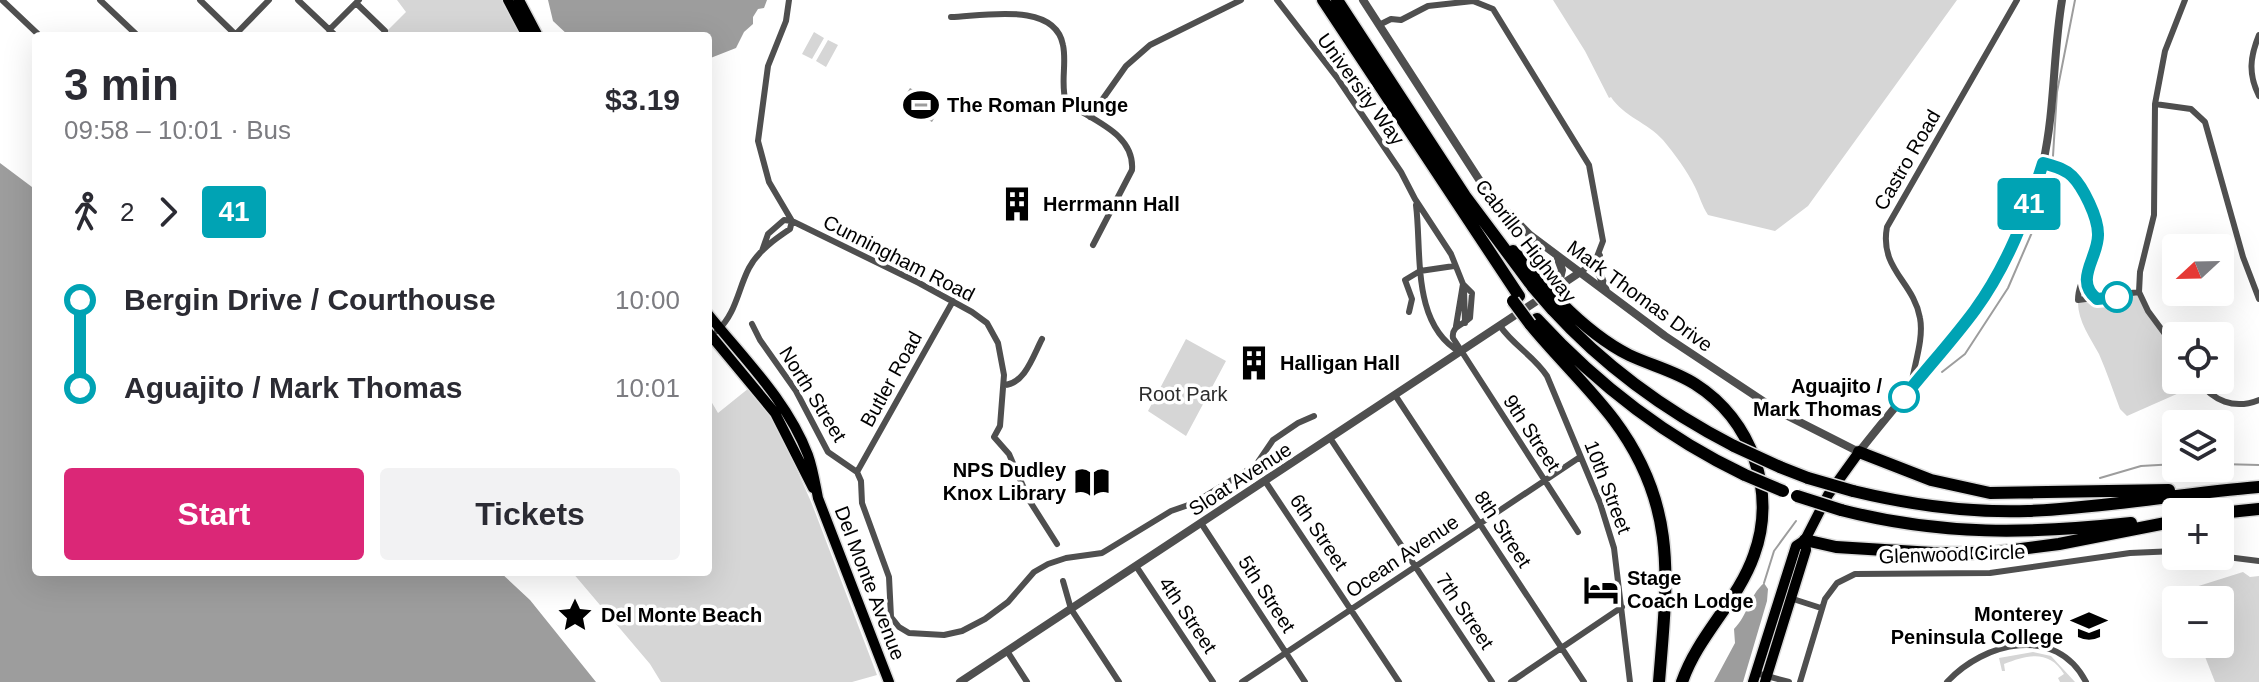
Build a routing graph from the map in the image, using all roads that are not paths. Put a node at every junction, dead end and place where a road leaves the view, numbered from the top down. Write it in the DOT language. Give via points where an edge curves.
graph roads {
  1 [pos="2,0"];
  2 [pos="100,0"];
  3 [pos="200,0"];
  4 [pos="269,0"];
  5 [pos="298,0"];
  6 [pos="508,0"];
  7 [pos="519,0"];
  8 [pos="789,0"];
  9 [pos="1241,0"];
  10 [pos="1277,0"];
  11 [pos="1316,0"];
  12 [pos="1323,0"];
  13 [pos="1363,0"];
  14 [pos="2017,0"];
  15 [pos="2062,0"];
  16 [pos="2185,0"];
  17 [pos="1338,1"];
  18 [pos="358,2"];
  19 [pos="951,17"];
  20 [pos="1379,25"];
  21 [pos="329,30"];
  22 [pos="385,31"];
  23 [pos="36,32"];
  24 [pos="134,32"];
  25 [pos="232,32"];
  26 [pos="238,32"];
  27 [pos="331,32"];
  28 [pos="525,32"];
  29 [pos="536,32"];
  30 [pos="2259,35"];
  31 [pos="1358,52"];
  32 [pos="2259,96"];
  33 [pos="2155,104"];
  34 [pos="1090,117"];
  35 [pos="2043,163"];
  36 [pos="1415,199"];
  37 [pos="792,221"];
  38 [pos="1093,245"];
  39 [pos="1555,255"];
  40 [pos="1599,256"];
  41 [pos="1454,266"];
  42 [pos="2088,270"];
  43 [pos="1420,271"];
  44 [pos="1579,273"];
  45 [pos="1463,284"];
  46 [pos="1558,288"];
  47 [pos="2139,292"];
  48 [pos="1609,295"];
  49 [pos="2259,298"];
  50 [pos="2097,299"];
  51 [pos="953,301"];
  52 [pos="1557,306"];
  53 [pos="1409,312"];
  54 [pos="1533,321"];
  55 [pos="752,324"];
  56 [pos="1456,326"];
  57 [pos="1500,326"];
  58 [pos="2162,330"];
  59 [pos="713,332"];
  60 [pos="1042,339"];
  61 [pos="1460,352"];
  62 [pos="1004,385"];
  63 [pos="1910,389"];
  64 [pos="2210,394"];
  65 [pos="1395,395"];
  66 [pos="2259,400"];
  67 [pos="1314,416"];
  68 [pos="1330,438"];
  69 [pos="1859,452"];
  70 [pos="1580,457"];
  71 [pos="857,472"];
  72 [pos="1265,481"];
  73 [pos="1545,481"];
  74 [pos="2259,487"];
  75 [pos="2196,494"];
  76 [pos="2259,509"];
  77 [pos="2234,512"];
  78 [pos="2162,520"];
  79 [pos="2162,522"];
  80 [pos="1201,523"];
  81 [pos="1481,524"];
  82 [pos="1578,532"];
  83 [pos="1805,540"];
  84 [pos="1057,544"];
  85 [pos="2162,552"];
  86 [pos="2234,558"];
  87 [pos="2259,561"];
  88 [pos="1136,566"];
  89 [pos="1415,566"];
  90 [pos="1063,581"];
  91 [pos="1790,598"];
  92 [pos="1622,607"];
  93 [pos="1821,608"];
  94 [pos="1071,609"];
  95 [pos="1351,609"];
  96 [pos="1562,648"];
  97 [pos="1007,651"];
  98 [pos="1286,652"];
  99 [pos="1766,679"];
  100 [pos="889,682"];
  101 [pos="960,682"];
  102 [pos="1027,682"];
  103 [pos="1119,682"];
  104 [pos="1213,682"];
  105 [pos="1242,682"];
  106 [pos="1305,682"];
  107 [pos="1399,682"];
  108 [pos="1492,682"];
  109 [pos="1511,682"];
  110 [pos="1584,682"];
  111 [pos="1630,682"];
  112 [pos="1659,682"];
  113 [pos="1682,682"];
  114 [pos="1789,682"];
  115 [pos="1800,682"];
  116 [pos="1947,682"];
  117 [pos="2086,682"];
  1 -- 23 [label="street"];
  2 -- 24 [label="street"];
  3 -- 25 [label="street"];
  4 -- 26 [label="street"];
  5 -- 21 [label="street"];
  6 -- 28 [label="main road"];
  7 -- 29 [label="main road"];
  8 -- 37 [label="street" via="768,66 758,141 769,182"];
  9 -- 34 [label="street" via="1147,47 1126,66"];
  10 -- 36 [label="street, University Way" via="1338,79"];
  11 -- 31 [label="highway"];
  12 -- 31 [label="highway, Cabrillo Highway"];
  13 -- 20 [label="street, Mark Thomas Drive"];
  14 -- 63 [label="street, Castro Road" via="1887,227 1887,257 1921,321"];
  15 -- 35 [label="street"];
  16 -- 33 [label="street" via="2165,51"];
  17 -- 52 [label="highway, Cabrillo Highway, bridge" via="1477,214"];
  18 -- 21 [label="street"];
  18 -- 22 [label="street"];
  19 -- 34 [label="street" via="1026,15 1050,24 1063,43 1064,97"];
  20 -- 39 [label="street, Mark Thomas Drive" via="1489,193"];
  20 -- 40 [label="street" via="1428,6 1473,1 1493,9 1589,165 1603,241"];
  21 -- 27 [label="street"];
  30 -- 32 [label="street" via="2251,64"];
  31 -- 54 [label="highway, Cabrillo Highway"];
  33 -- 47 [label="street" via="2154,215"];
  33 -- 49 [label="street" via="2191,109 2205,122"];
  34 -- 38 [label="street" via="1126,143 1133,165"];
  35 -- 42 [label="street" via="2071,175 2097,225"];
  35 -- 63 [label="street" via="1995,280"];
  36 -- 41 [label="street, University Way"];
  36 -- 43 [label="street"];
  37 -- 51 [label="street, Cunningham Road"];
  37 -- 59 [label="street, Cunningham Road" via="784,220 768,234 727,322"];
  39 -- 44 [label="street, Mark Thomas Drive"];
  39 -- 46 [label="street" via="1562,270"];
  40 -- 44 [label="street"];
  40 -- 48 [label="street"];
  41 -- 43 [label="street"];
  41 -- 45 [label="street, University Way"];
  42 -- 50 [label="street" via="2087,287"];
  42 -- 50 [label="street" via="2078,300"];
  43 -- 53 [label="street" via="1405,280 1412,299"];
  43 -- 61 [label="street, 9th Street" via="1427,311"];
  44 -- 46 [label="street, Sloat Avenue"];
  44 -- 48 [label="street, Mark Thomas Drive"];
  45 -- 56 [label="street"];
  45 -- 56 [label="street, University Way" via="1472,293 1472,312"];
  46 -- 57 [label="street, Sloat Avenue"];
  47 -- 50 [label="street"];
  47 -- 58 [label="street"];
  48 -- 69 [label="street, Mark Thomas Drive" via="1766,403"];
  51 -- 62 [label="street, Cunningham Road" via="992,330"];
  51 -- 71 [label="street, Butler Road"];
  52 -- 75 [label="highway, Cabrillo Highway, bridge" via="1582,339 1675,412 1734,446 1853,491 1938,507 2012,511"];
  52 -- 113 [label="highway" via="1614,347 1707,392 1737,424 1756,464 1763,508 1756,551"];
  54 -- 78 [label="highway, Cabrillo Highway, bridge" via="1640,414 1689,446 1745,475 1841,510 1912,525 2001,532"];
  54 -- 112 [label="highway" via="1616,423 1651,488 1667,561"];
  55 -- 71 [label="street, North Street" via="828,452"];
  56 -- 61 [label="street" via="1452,335"];
  57 -- 61 [label="street, Sloat Avenue"];
  57 -- 70 [label="street, 10th Street" via="1547,376"];
  59 -- 100 [label="main road, Del Monte Avenue" via="775,413 818,498"];
  60 -- 62 [label="street" via="1020,379"];
  61 -- 65 [label="street, Sloat Avenue"];
  61 -- 73 [label="street, 9th Street"];
  62 -- 84 [label="street, Cunningham Road" via="994,437 1009,454"];
  63 -- 69 [label="street"];
  64 -- 66 [label="street" via="2228,404"];
  65 -- 68 [label="street, Sloat Avenue"];
  65 -- 81 [label="street, 8th Street"];
  67 -- 71 [label="street" via="1273,440 1256,465 1194,503 1102,553 1066,558 1034,572 1008,602 971,627 944,635 909,633 889,613 889,577 862,503"];
  68 -- 72 [label="street, Sloat Avenue"];
  68 -- 89 [label="street, 7th Street"];
  69 -- 75 [label="highway" via="1931,480 1990,493"];
  69 -- 83 [label="main road"];
  70 -- 73 [label="street, Ocean Avenue"];
  70 -- 92 [label="street, 10th Street" via="1610,531"];
  72 -- 80 [label="street, Sloat Avenue"];
  72 -- 95 [label="street, 6th Street"];
  73 -- 81 [label="street, Ocean Avenue"];
  73 -- 82 [label="street, 9th Street"];
  74 -- 75 [label="highway, Cabrillo Highway"];
  76 -- 77 [label="highway"];
  79 -- 83 [label="highway" via="2049,546 1978,553 1829,547"];
  80 -- 88 [label="street, Sloat Avenue"];
  80 -- 98 [label="street, 5th Street"];
  81 -- 89 [label="street, Ocean Avenue"];
  81 -- 96 [label="street, 8th Street"];
  83 -- 91 [label="main road"];
  83 -- 99 [label="main road" via="1796,546 1787,569"];
  85 -- 93 [label="street, Glenwood Circle" via="1990,573 1855,574 1832,588"];
  86 -- 87 [label="street"];
  88 -- 94 [label="street, Sloat Avenue"];
  88 -- 104 [label="street, 4th Street"];
  89 -- 95 [label="street, Ocean Avenue"];
  89 -- 108 [label="street, 7th Street"];
  90 -- 94 [label="street"];
  91 -- 93 [label="street"];
  91 -- 99 [label="main road"];
  92 -- 96 [label="street"];
  92 -- 111 [label="street, 10th Street"];
  93 -- 115 [label="street, Glenwood Circle"];
  94 -- 97 [label="street, Sloat Avenue"];
  94 -- 103 [label="street"];
  95 -- 98 [label="street, Ocean Avenue"];
  95 -- 107 [label="street, 6th Street"];
  96 -- 109 [label="street"];
  96 -- 110 [label="street, 8th Street"];
  97 -- 101 [label="street, Sloat Avenue"];
  97 -- 102 [label="street"];
  98 -- 105 [label="street, Ocean Avenue"];
  98 -- 106 [label="street, 5th Street"];
  99 -- 114 [label="street"];
  116 -- 117 [label="street" via="1978,656 2024,645 2057,652"];
}
